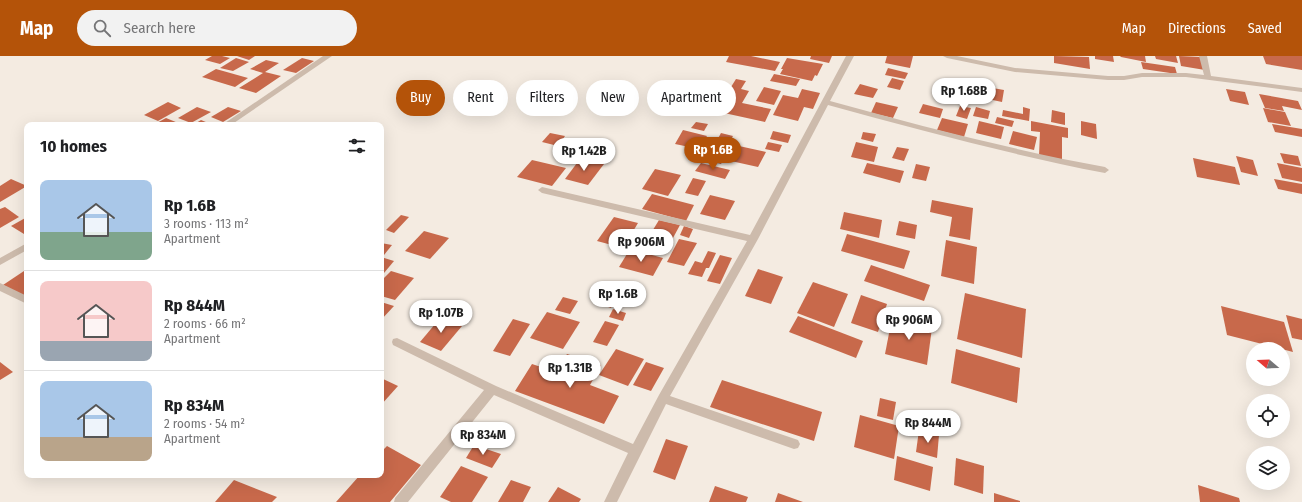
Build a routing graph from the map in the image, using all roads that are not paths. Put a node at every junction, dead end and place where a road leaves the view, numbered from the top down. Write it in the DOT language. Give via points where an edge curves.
graph roads {
  1 [pos="328,56"];
  2 [pos="850,56"];
  3 [pos="947,56"];
  4 [pos="1203,56"];
  5 [pos="1208,77"];
  6 [pos="1302,90"];
  7 [pos="826,102"];
  8 [pos="230,122"];
  9 [pos="1105,170"];
  10 [pos="542,190"];
  11 [pos="753,239"];
  12 [pos="24,248"];
  13 [pos="0,262"];
  14 [pos="0,287"];
  15 [pos="24,299"];
  16 [pos="397,342"];
  17 [pos="492,389"];
  18 [pos="663,398"];
  19 [pos="794,444"];
  20 [pos="636,450"];
  21 [pos="400,502"];
  22 [pos="610,502"];
  1 -- 8 [label="street"];
  2 -- 7 [label="street"];
  3 -- 5 [label="street" via="1015,70 1108,78 1142,75"];
  4 -- 5 [label="street"];
  5 -- 6 [label="street"];
  7 -- 9 [label="street" via="996,147"];
  7 -- 11 [label="street"];
  10 -- 11 [label="street"];
  11 -- 18 [label="street"];
  12 -- 13 [label="street"];
  14 -- 15 [label="street"];
  16 -- 17 [label="street"];
  17 -- 20 [label="street"];
  17 -- 21 [label="street"];
  18 -- 19 [label="street"];
  18 -- 20 [label="street"];
  20 -- 22 [label="street"];
}
